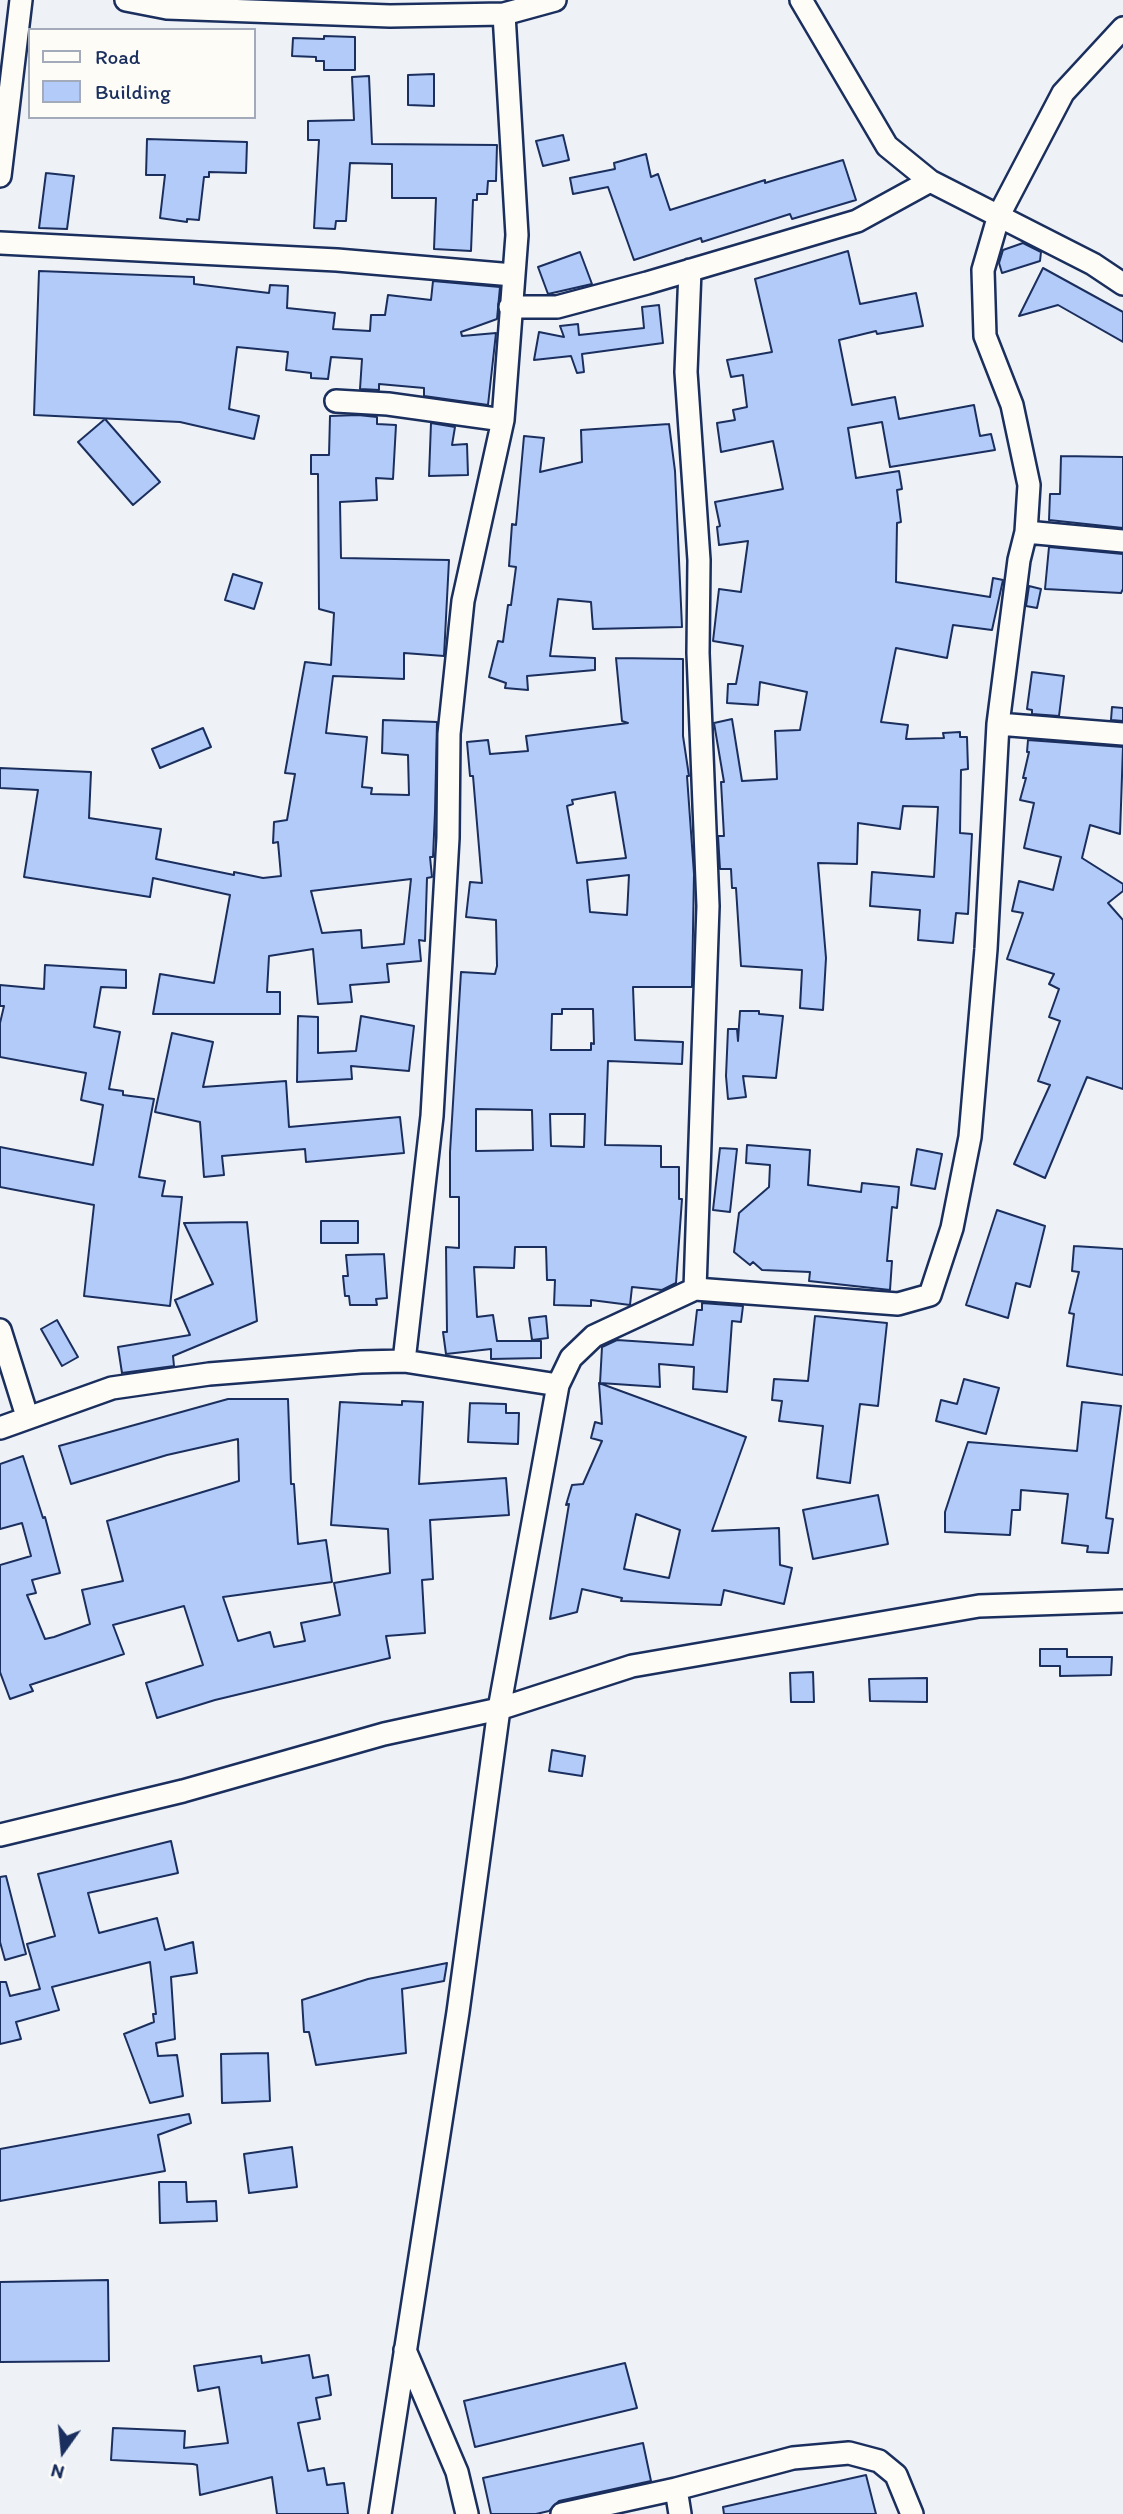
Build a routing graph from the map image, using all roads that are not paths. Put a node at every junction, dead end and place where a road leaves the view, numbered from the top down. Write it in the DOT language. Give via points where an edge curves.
graph roads {
  1 [pos="21,0"];
  2 [pos="126,0"];
  3 [pos="555,0"];
  4 [pos="801,0"];
  5 [pos="505,14"];
  6 [pos="1123,28"];
  7 [pos="0,176"];
  8 [pos="930,181"];
  9 [pos="999,215"];
  10 [pos="0,243"];
  11 [pos="690,270"];
  12 [pos="513,275"];
  13 [pos="1123,284"];
  14 [pos="510,307"];
  15 [pos="336,401"];
  16 [pos="503,420"];
  17 [pos="1026,532"];
  18 [pos="1123,541"];
  19 [pos="998,724"];
  20 [pos="1123,734"];
  21 [pos="695,1289"];
  22 [pos="0,1331"];
  23 [pos="404,1362"];
  24 [pos="558,1385"];
  25 [pos="27,1416"];
  26 [pos="0,1427"];
  27 [pos="1123,1601"];
  28 [pos="499,1709"];
  29 [pos="0,1835"];
  30 [pos="405,2350"];
  31 [pos="676,2489"];
  32 [pos="380,2514"];
  33 [pos="467,2514"];
  34 [pos="562,2514"];
  35 [pos="680,2514"];
  36 [pos="912,2514"];
  1 -- 7 [label="street"];
  2 -- 5 [label="street" via="167,8 390,16"];
  3 -- 5 [label="street"];
  4 -- 8 [label="street" via="887,146"];
  5 -- 12 [label="street" via="517,235"];
  6 -- 9 [label="street" via="1063,93"];
  8 -- 9 [label="street"];
  8 -- 11 [label="street" via="858,221"];
  9 -- 13 [label="street"];
  9 -- 17 [label="street" via="984,270 985,336 1012,405 1029,485"];
  10 -- 12 [label="street" via="337,260"];
  11 -- 14 [label="street" via="557,307"];
  11 -- 21 [label="street" via="686,372 699,560 708,906"];
  12 -- 14 [label="street"];
  14 -- 16 [label="street"];
  15 -- 16 [label="street"];
  16 -- 23 [label="street" via="463,601 449,734 449,838 432,1116"];
  17 -- 18 [label="street"];
  17 -- 19 [label="street"];
  19 -- 20 [label="street"];
  19 -- 21 [label="street" via="970,1137 952,1228 930,1295 898,1304"];
  21 -- 24 [label="street" via="594,1336 571,1358"];
  22 -- 25 [label="street"];
  23 -- 24 [label="street"];
  23 -- 25 [label="street" via="209,1374 111,1388"];
  24 -- 28 [label="street"];
  25 -- 26 [label="street"];
  27 -- 28 [label="street" via="966,1608 632,1667"];
  28 -- 29 [label="street" via="384,1734 183,1791"];
  28 -- 30 [label="street"];
  30 -- 32 [label="street"];
  30 -- 33 [label="street" via="457,2472"];
  31 -- 34 [label="street"];
  31 -- 35 [label="street"];
  31 -- 36 [label="street" via="793,2458 849,2453 878,2461 896,2475"];
}
